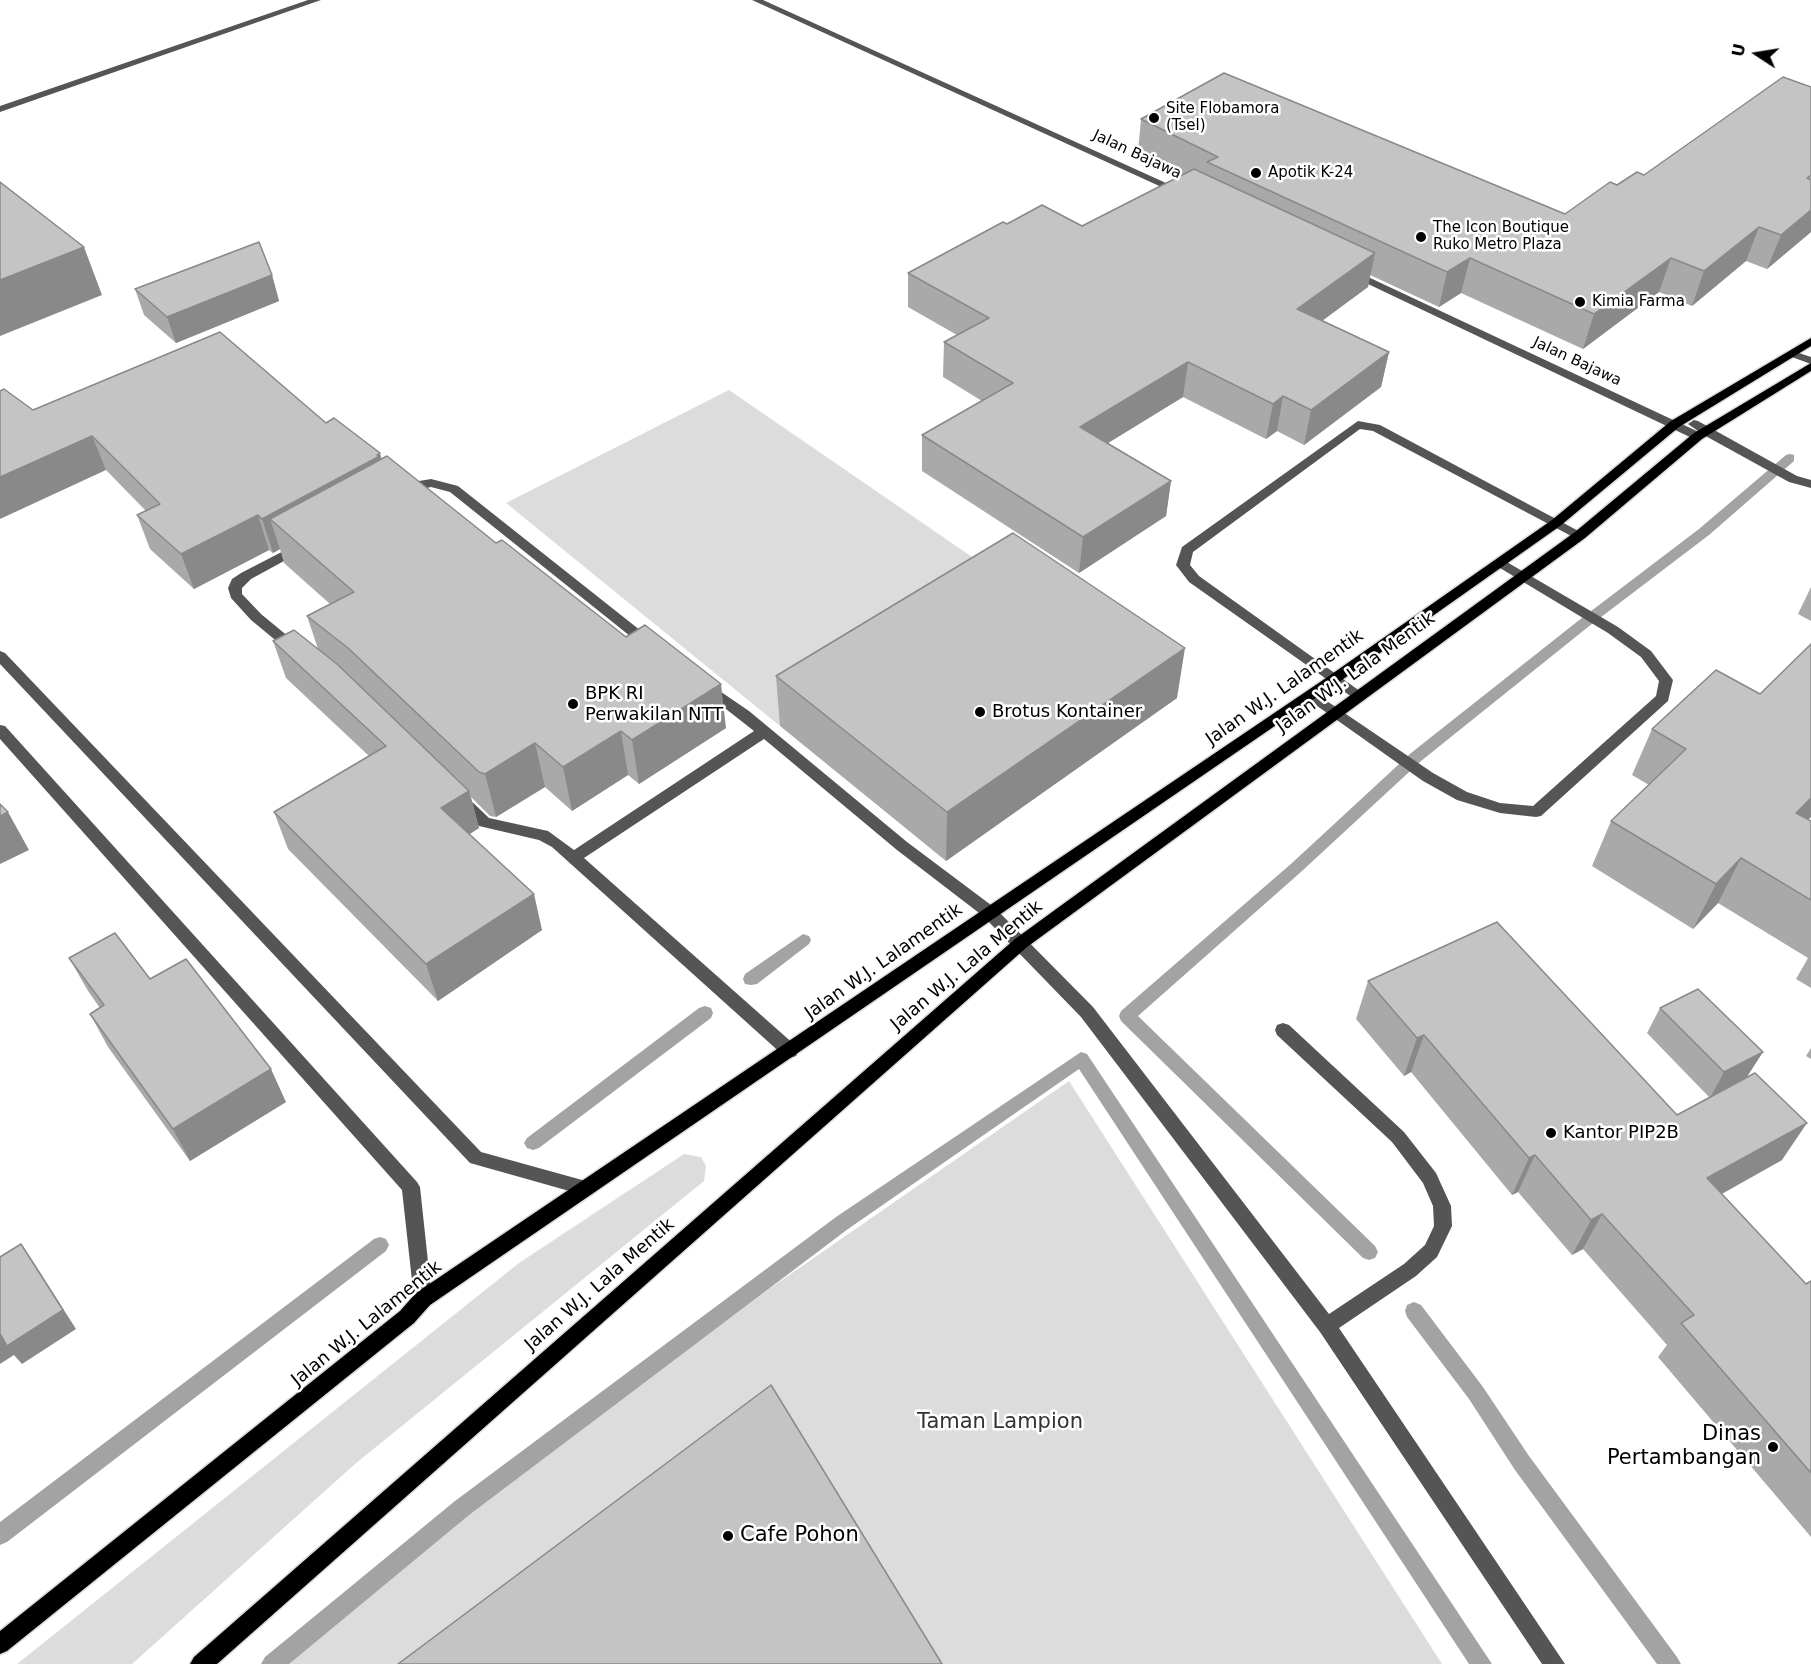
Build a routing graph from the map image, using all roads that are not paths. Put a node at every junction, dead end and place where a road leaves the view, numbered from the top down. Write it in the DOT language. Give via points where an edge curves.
graph roads {
  1 [pos="294,0"];
  2 [pos="317,0"];
  3 [pos="756,0"];
  4 [pos="134,54"];
  5 [pos="143,60"];
  6 [pos="0,99"];
  7 [pos="0,109"];
  8 [pos="1194,198"];
  9 [pos="1344,268"];
  10 [pos="1811,341"];
  11 [pos="1793,354"];
  12 [pos="1811,363"];
  13 [pos="1679,422"];
  14 [pos="1703,433"];
  15 [pos="1811,484"];
  16 [pos="391,497"];
  17 [pos="1556,523"];
  18 [pos="318,536"];
  19 [pos="1580,536"];
  20 [pos="1500,561"];
  21 [pos="1524,576"];
  22 [pos="660,652"];
  23 [pos="0,656"];
  24 [pos="310,661"];
  25 [pos="1334,679"];
  26 [pos="697,680"];
  27 [pos="1310,696"];
  28 [pos="1359,697"];
  29 [pos="1336,714"];
  30 [pos="0,730"];
  31 [pos="764,732"];
  32 [pos="450,789"];
  33 [pos="575,857"];
  34 [pos="989,912"];
  35 [pos="1021,943"];
  36 [pos="1283,1029"];
  37 [pos="790,1052"];
  38 [pos="587,1188"];
  39 [pos="423,1299"];
  40 [pos="1327,1326"];
  41 [pos="0,1644"];
  42 [pos="201,1664"];
  43 [pos="1554,1664"];
  1 -- 4 [label="street"];
  2 -- 5 [label="street"];
  3 -- 8 [label="street, Jalan Bajawa"];
  4 -- 5 [label="street"];
  4 -- 6 [label="street"];
  5 -- 7 [label="street"];
  9 -- 13 [label="street, Jalan Bajawa"];
  10 -- 11 [label="main road, Jalan W.J. Lalamentik"];
  11 -- 12 [label="street"];
  11 -- 13 [label="main road, Jalan W.J. Lalamentik"];
  12 -- 14 [label="main road, Jalan W.J. Lala Mentik"];
  13 -- 14 [label="street, Jalan Bajawa"];
  13 -- 17 [label="main road, Jalan W.J. Lalamentik"];
  14 -- 15 [label="street, Jalan Bajawa" via="1793,479"];
  14 -- 19 [label="main road, Jalan W.J. Lala Mentik"];
  16 -- 22 [label="street" via="411,486 431,483 454,489"];
  17 -- 19 [label="street"];
  17 -- 20 [label="main road, Jalan W.J. Lalamentik"];
  17 -- 25 [label="street" via="1376,428 1358,425 1186,550 1183,565 1194,579"];
  18 -- 24 [label="street" via="246,576 235,588 236,595 256,617"];
  19 -- 21 [label="main road, Jalan W.J. Lala Mentik"];
  20 -- 21 [label="street"];
  20 -- 25 [label="main road, Jalan W.J. Lalamentik"];
  21 -- 28 [label="main road, Jalan W.J. Lala Mentik"];
  21 -- 29 [label="street" via="1646,654 1666,680 1663,698 1536,812 1500,808 1462,796"];
  23 -- 38 [label="street" via="476,1158"];
  25 -- 27 [label="main road, Jalan W.J. Lalamentik"];
  25 -- 28 [label="street"];
  26 -- 31 [label="street"];
  27 -- 29 [label="street"];
  27 -- 34 [label="main road, Jalan W.J. Lalamentik"];
  28 -- 29 [label="main road, Jalan W.J. Lala Mentik"];
  29 -- 35 [label="main road, Jalan W.J. Lala Mentik"];
  30 -- 39 [label="street" via="411,1187"];
  31 -- 33 [label="street"];
  31 -- 34 [label="street"];
  32 -- 33 [label="street" via="484,822 543,835"];
  33 -- 37 [label="street"];
  34 -- 35 [label="street"];
  34 -- 37 [label="main road, Jalan W.J. Lalamentik"];
  35 -- 40 [label="street" via="1087,1012"];
  35 -- 42 [label="main road, Jalan W.J. Lala Mentik"];
  36 -- 40 [label="street" via="1398,1137 1430,1178 1442,1206 1443,1226 1431,1251 1410,1270"];
  37 -- 38 [label="main road, Jalan W.J. Lalamentik"];
  38 -- 39 [label="main road, Jalan W.J. Lalamentik"];
  39 -- 41 [label="main road, Jalan W.J. Lalamentik" via="407,1317"];
  40 -- 43 [label="street"];
}
